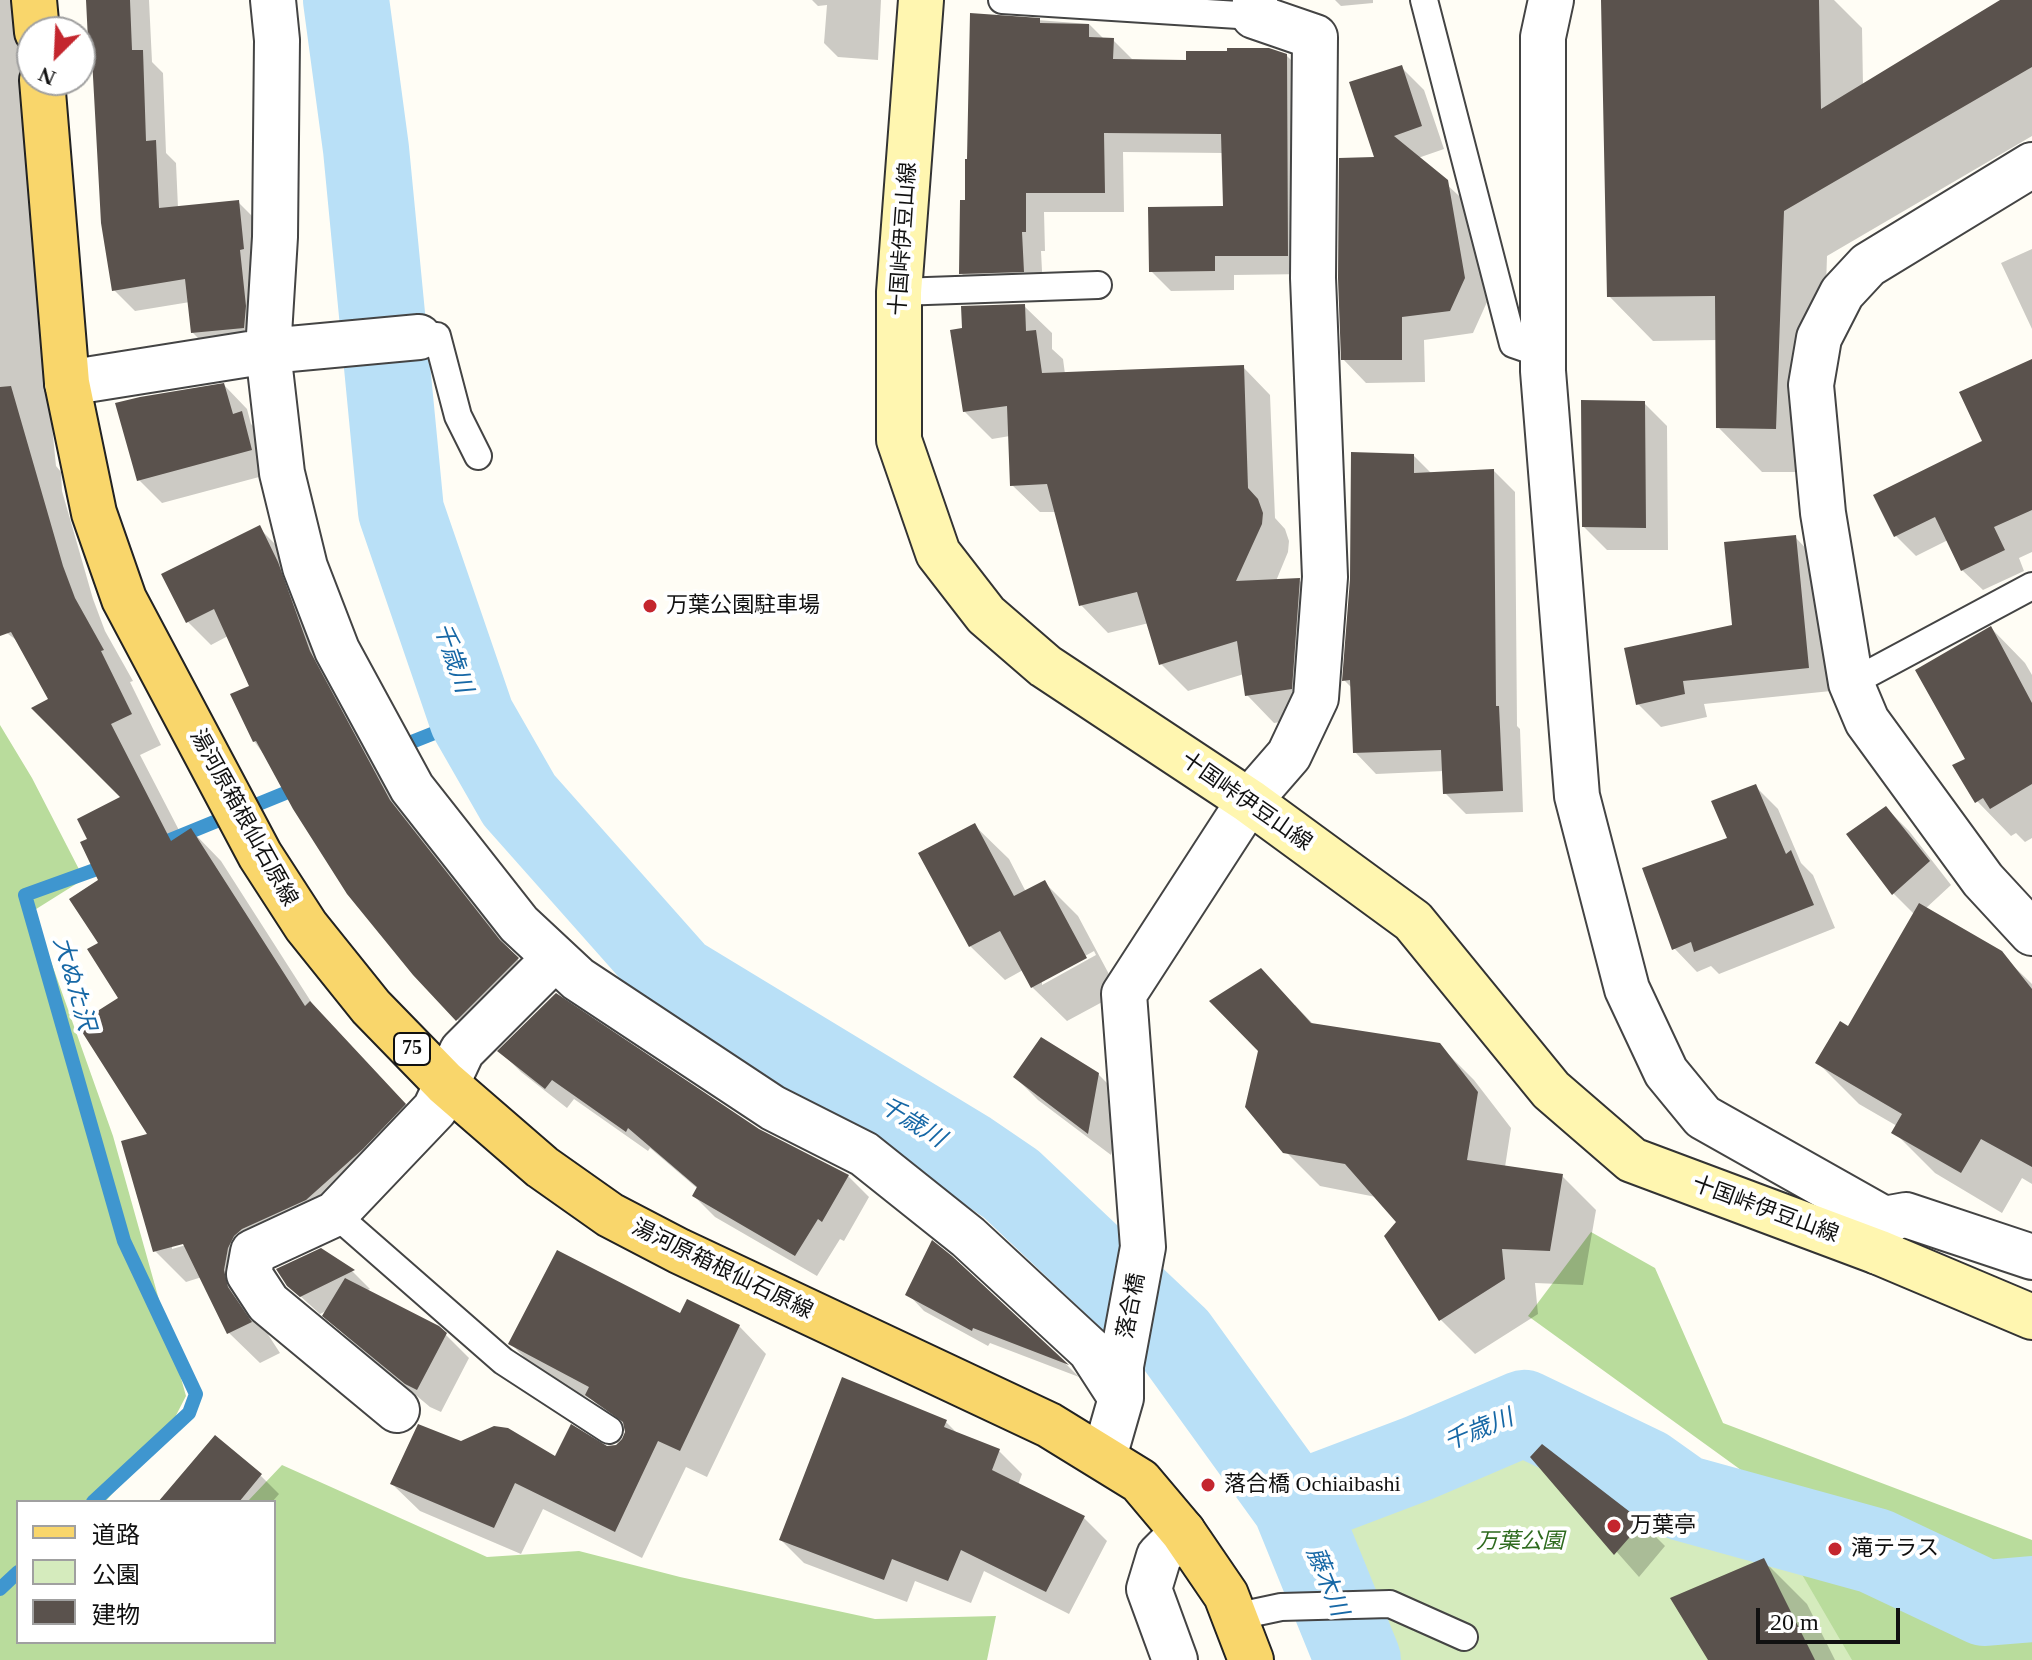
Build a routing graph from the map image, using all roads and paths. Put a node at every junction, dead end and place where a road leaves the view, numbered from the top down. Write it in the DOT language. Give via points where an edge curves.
graph roads {
  1 [pos="273,0"];
  2 [pos="921,0"];
  3 [pos="1002,0"];
  4 [pos="1424,0"];
  5 [pos="1551,0"];
  6 [pos="1255,8"];
  7 [pos="43,96"];
  8 [pos="2032,165"];
  9 [pos="1098,285"];
  10 [pos="899,292"];
  11 [pos="419,337"];
  12 [pos="279,350"];
  13 [pos="1542,354"];
  14 [pos="67,383"];
  15 [pos="478,456"];
  16 [pos="2032,586"];
  17 [pos="1851,683"];
  18 [pos="1249,801"];
  19 [pos="2032,933"];
  20 [pos="555,958"];
  21 [pos="445,1083"];
  22 [pos="335,1214"];
  23 [pos="1881,1236"];
  24 [pos="2032,1257"];
  25 [pos="2032,1317"];
  26 [pos="1121,1382"];
  27 [pos="397,1410"];
  28 [pos="609,1430"];
  29 [pos="1104,1457"];
  30 [pos="1183,1532"];
  31 [pos="1234,1617"];
  32 [pos="1464,1637"];
  33 [pos="1175,1660"];
  34 [pos="1251,1660"];
  1 -- 12 [label="street"];
  2 -- 10 [label="main road, 十国峠伊豆山線"];
  3 -- 6 [label="lane"];
  4 -- 13 [label="lane" via="1513,344"];
  5 -- 13 [label="street" via="1543,37"];
  6 -- 18 [label="street, 落合橋" via="1315,37 1313,278 1325,577 1316,698 1289,755"];
  7 -- 14 [label="main road, 湯河原箱根仙石原線 / 75"];
  8 -- 17 [label="street" via="1868,265 1842,293 1819,338 1811,385 1823,513"];
  9 -- 10 [label="lane"];
  10 -- 18 [label="main road, 十国峠伊豆山線" via="899,440 938,553 986,615 1045,666"];
  11 -- 12 [label="street"];
  11 -- 15 [label="lane" via="437,336 458,416"];
  12 -- 14 [label="street"];
  12 -- 20 [label="street" via="282,473 305,567 337,650 412,788 519,924"];
  13 -- 23 [label="street" via="1577,796 1627,989 1666,1072 1703,1117"];
  14 -- 21 [label="main road, 湯河原箱根仙石原線 / 75" via="94,513 124,599 260,855 306,926 371,1007"];
  16 -- 17 [label="lane"];
  17 -- 19 [label="street" via="1867,721 1983,880"];
  18 -- 23 [label="main road, 十国峠伊豆山線" via="1413,921 1551,1090 1632,1160"];
  18 -- 26 [label="street, 落合橋" via="1124,994 1143,1247"];
  20 -- 21 [label="street" via="462,1051"];
  20 -- 26 [label="street" via="578,979 773,1108 864,1154 968,1237"];
  21 -- 22 [label="street" via="435,1109"];
  21 -- 29 [label="main road, 湯河原箱根仙石原線 / 75" via="542,1167 610,1215 1049,1425"];
  22 -- 27 [label="street" via="253,1252 249,1274 268,1303"];
  22 -- 28 [label="lane" via="503,1361"];
  23 -- 24 [label="street" via="1906,1215"];
  23 -- 25 [label="main road, 十国峠伊豆山線"];
  26 -- 29 [label="street, 落合橋"];
  29 -- 30 [label="main road, 湯河原箱根仙石原線 / 75" via="1140,1481"];
  30 -- 31 [label="main road, 湯河原箱根仙石原線 / 75" via="1226,1595"];
  30 -- 33 [label="street" via="1159,1556 1149,1589"];
  31 -- 32 [label="lane" via="1285,1607 1390,1604"];
  31 -- 34 [label="main road, 湯河原箱根仙石原線 / 75"];
}
